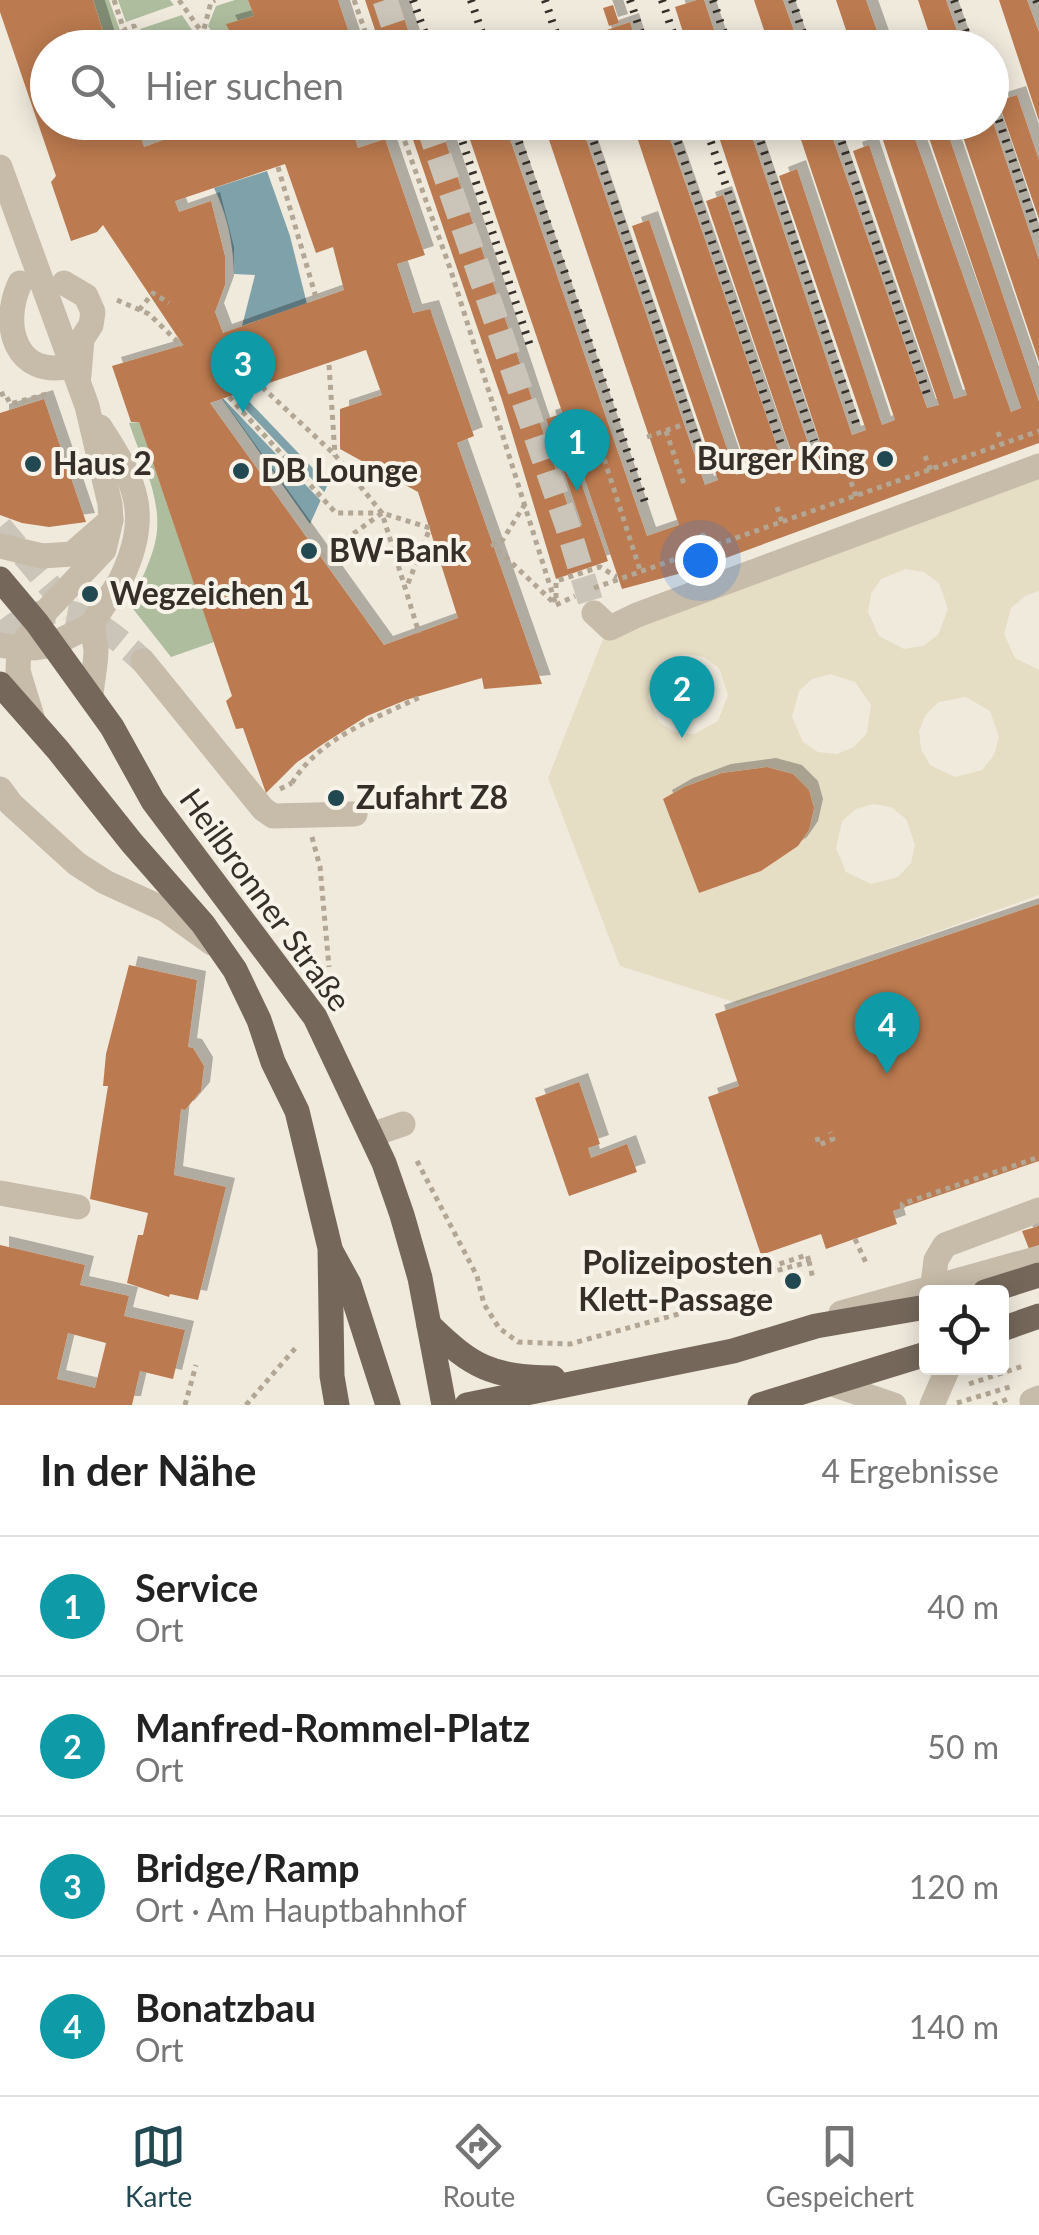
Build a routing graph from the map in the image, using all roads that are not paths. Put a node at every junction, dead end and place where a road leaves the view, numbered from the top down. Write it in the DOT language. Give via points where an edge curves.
graph roads {
  1 [pos="0,167"];
  2 [pos="20,283"];
  3 [pos="64,283"];
  4 [pos="78,386"];
  5 [pos="1039,466"];
  6 [pos="111,520"];
  7 [pos="0,546"];
  8 [pos="0,579"];
  9 [pos="594,612"];
  10 [pos="37,623"];
  11 [pos="92,624"];
  12 [pos="54,645"];
  13 [pos="9,647"];
  14 [pos="143,661"];
  15 [pos="0,684"];
  16 [pos="90,696"];
  17 [pos="33,720"];
  18 [pos="0,789"];
  19 [pos="355,814"];
  20 [pos="222,950"];
  21 [pos="404,1124"];
  22 [pos="371,1134"];
  23 [pos="0,1192"];
  24 [pos="78,1207"];
  25 [pos="1039,1210"];
  26 [pos="330,1248"];
  27 [pos="1039,1258"];
  28 [pos="1039,1275"];
  29 [pos="932,1285"];
  30 [pos="962,1285"];
  31 [pos="1007,1285"];
  32 [pos="919,1299"];
  33 [pos="1039,1316"];
  34 [pos="430,1326"];
  35 [pos="1009,1327"];
  36 [pos="919,1356"];
  37 [pos="332,1376"];
  38 [pos="957,1376"];
  39 [pos="832,1384"];
  40 [pos="588,1388"];
  41 [pos="316,1405"];
  42 [pos="337,1405"];
  43 [pos="388,1405"];
  44 [pos="444,1405"];
  45 [pos="467,1405"];
  46 [pos="556,1405"];
  47 [pos="760,1405"];
  48 [pos="894,1405"];
  49 [pos="932,1405"];
  1 -- 4 [label="street"];
  2 -- 4 [label="street" via="4,316 15,351"];
  3 -- 4 [label="street" via="86,296 93,312 82,339"];
  4 -- 6 [label="street"];
  4 -- 11 [label="street" via="137,497 133,548"];
  5 -- 9 [label="street" via="610,628"];
  6 -- 7 [label="street" via="72,554 42,556"];
  6 -- 10 [label="street" via="104,550"];
  8 -- 10 [label="main road, Heilbronner Straße"];
  10 -- 12 [label="main road, Heilbronner Straße"];
  10 -- 13 [label="street"];
  11 -- 12 [label="street"];
  11 -- 16 [label="street"];
  12 -- 13 [label="street"];
  12 -- 16 [label="main road, Heilbronner Straße"];
  13 -- 17 [label="street"];
  14 -- 19 [label="street" via="272,816"];
  15 -- 17 [label="main road, Heilbronner Straße"];
  16 -- 22 [label="main road, Heilbronner Straße" via="152,801 315,1016"];
  17 -- 20 [label="main road, Heilbronner Straße"];
  18 -- 20 [label="street" via="77,864 166,910"];
  20 -- 26 [label="main road, Heilbronner Straße" via="296,1111"];
  21 -- 22 [label="street"];
  22 -- 34 [label="main road, Heilbronner Straße" via="402,1215"];
  23 -- 24 [label="street"];
  25 -- 29 [label="street" via="945,1245"];
  26 -- 37 [label="main road, Heilbronner Straße"];
  26 -- 43 [label="main road" via="349,1284"];
  27 -- 30 [label="street"];
  28 -- 31 [label="main road"];
  32 -- 40 [label="main road"];
  33 -- 35 [label="main road"];
  34 -- 40 [label="main road" via="495,1373"];
  34 -- 44 [label="main road, Heilbronner Straße"];
  36 -- 39 [label="main road"];
  37 -- 41 [label="main road"];
  37 -- 42 [label="main road, Heilbronner Straße"];
  38 -- 49 [label="street"];
  39 -- 47 [label="main road"];
  39 -- 48 [label="street"];
  40 -- 44 [label="street"];
  40 -- 45 [label="main road"];
  40 -- 46 [label="main road"];
}
